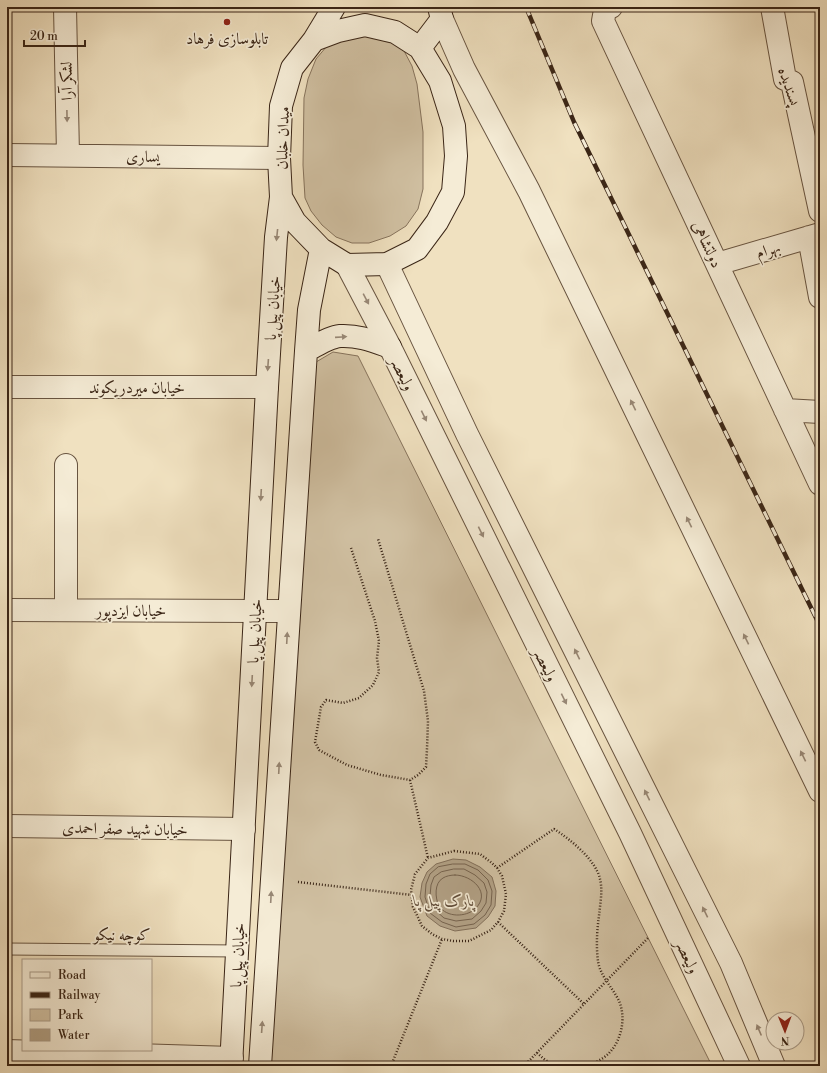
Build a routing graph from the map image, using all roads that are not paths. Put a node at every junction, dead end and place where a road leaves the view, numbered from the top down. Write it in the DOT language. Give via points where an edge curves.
graph roads {
  1 [pos="65,7"];
  2 [pos="334,7"];
  3 [pos="611,7"];
  4 [pos="772,7"];
  5 [pos="440,13"];
  6 [pos="314,40"];
  7 [pos="420,48"];
  8 [pos="7,155"];
  9 [pos="68,155"];
  10 [pos="279,158"];
  11 [pos="281,197"];
  12 [pos="820,211"];
  13 [pos="815,235"];
  14 [pos="321,249"];
  15 [pos="387,264"];
  16 [pos="717,264"];
  17 [pos="347,265"];
  18 [pos="820,297"];
  19 [pos="390,347"];
  20 [pos="306,351"];
  21 [pos="7,387"];
  22 [pos="267,387"];
  23 [pos="785,410"];
  24 [pos="820,412"];
  25 [pos="66,465"];
  26 [pos="820,484"];
  27 [pos="7,610"];
  28 [pos="66,610"];
  29 [pos="255,611"];
  30 [pos="288,611"];
  31 [pos="820,791"];
  32 [pos="7,826"];
  33 [pos="244,829"];
  34 [pos="7,949"];
  35 [pos="238,950"];
  36 [pos="7,1051"];
  37 [pos="232,1062"];
  38 [pos="260,1066"];
  39 [pos="740,1066"];
  40 [pos="774,1066"];
  1 -- 9 [label="street, لشکر آرا, one-way"];
  2 -- 6 [label="street, میدان خلبان"];
  3 -- 16 [label="street, دولتشاهی" via="605,10 603,21"];
  4 -- 12 [label="street, پسندیده" via="785,78 792,82"];
  5 -- 7 [label="street"];
  31 -- 5 [label="street, one-way" via="532,198 464,69"];
  6 -- 7 [label="street" via="365,25 395,32"];
  6 -- 10 [label="street, میدان خلبان" via="292,68 281,106"];
  7 -- 15 [label="street" via="440,82 454,126 456,156 453,192 437,222 417,249"];
  8 -- 9 [label="street, یساری"];
  9 -- 10 [label="street, یساری"];
  10 -- 11 [label="street, میدان خلبان"];
  11 -- 14 [label="street, میدان خلبان" via="294,222"];
  11 -- 22 [label="street, خیابان پیل پا, one-way" via="276,237"];
  13 -- 16 [label="street, بهرام"];
  13 -- 18 [label="street"];
  14 -- 17 [label="street, میدان خلبان"];
  14 -- 20 [label="street, خیابان پیل پا" via="309,310"];
  15 -- 17 [label="street"];
  40 -- 15 [label="street, ولیعصر, one-way" via="731,963 467,434"];
  16 -- 23 [label="street, دولتشاهی"];
  17 -- 19 [label="street, ولیعصر, one-way"];
  20 -- 19 [label="street, one-way" via="339,336 363,338"];
  19 -- 39 [label="street, ولیعصر, one-way" via="630,833"];
  20 -- 30 [label="street, خیابان پیل پا"];
  21 -- 22 [label="street, خیابان میردریکوند"];
  22 -- 29 [label="street, خیابان پیل پا, one-way"];
  23 -- 24 [label="street"];
  23 -- 26 [label="street, دولتشاهی"];
  25 -- 28 [label="street"];
  27 -- 28 [label="street, خیابان ایزدپور"];
  28 -- 29 [label="street, خیابان ایزدپور"];
  29 -- 30 [label="street, خیابان ایزدپور"];
  29 -- 33 [label="street, خیابان پیل پا, one-way"];
  38 -- 30 [label="street, خیابان پیل پا, one-way"];
  32 -- 33 [label="street, خیابان شهید صفر احمدی"];
  33 -- 35 [label="street, خیابان پیل پا"];
  34 -- 35 [label="lane, کوچه نیکو"];
  35 -- 37 [label="street, خیابان پیل پا"];
  36 -- 37 [label="street"];
}
